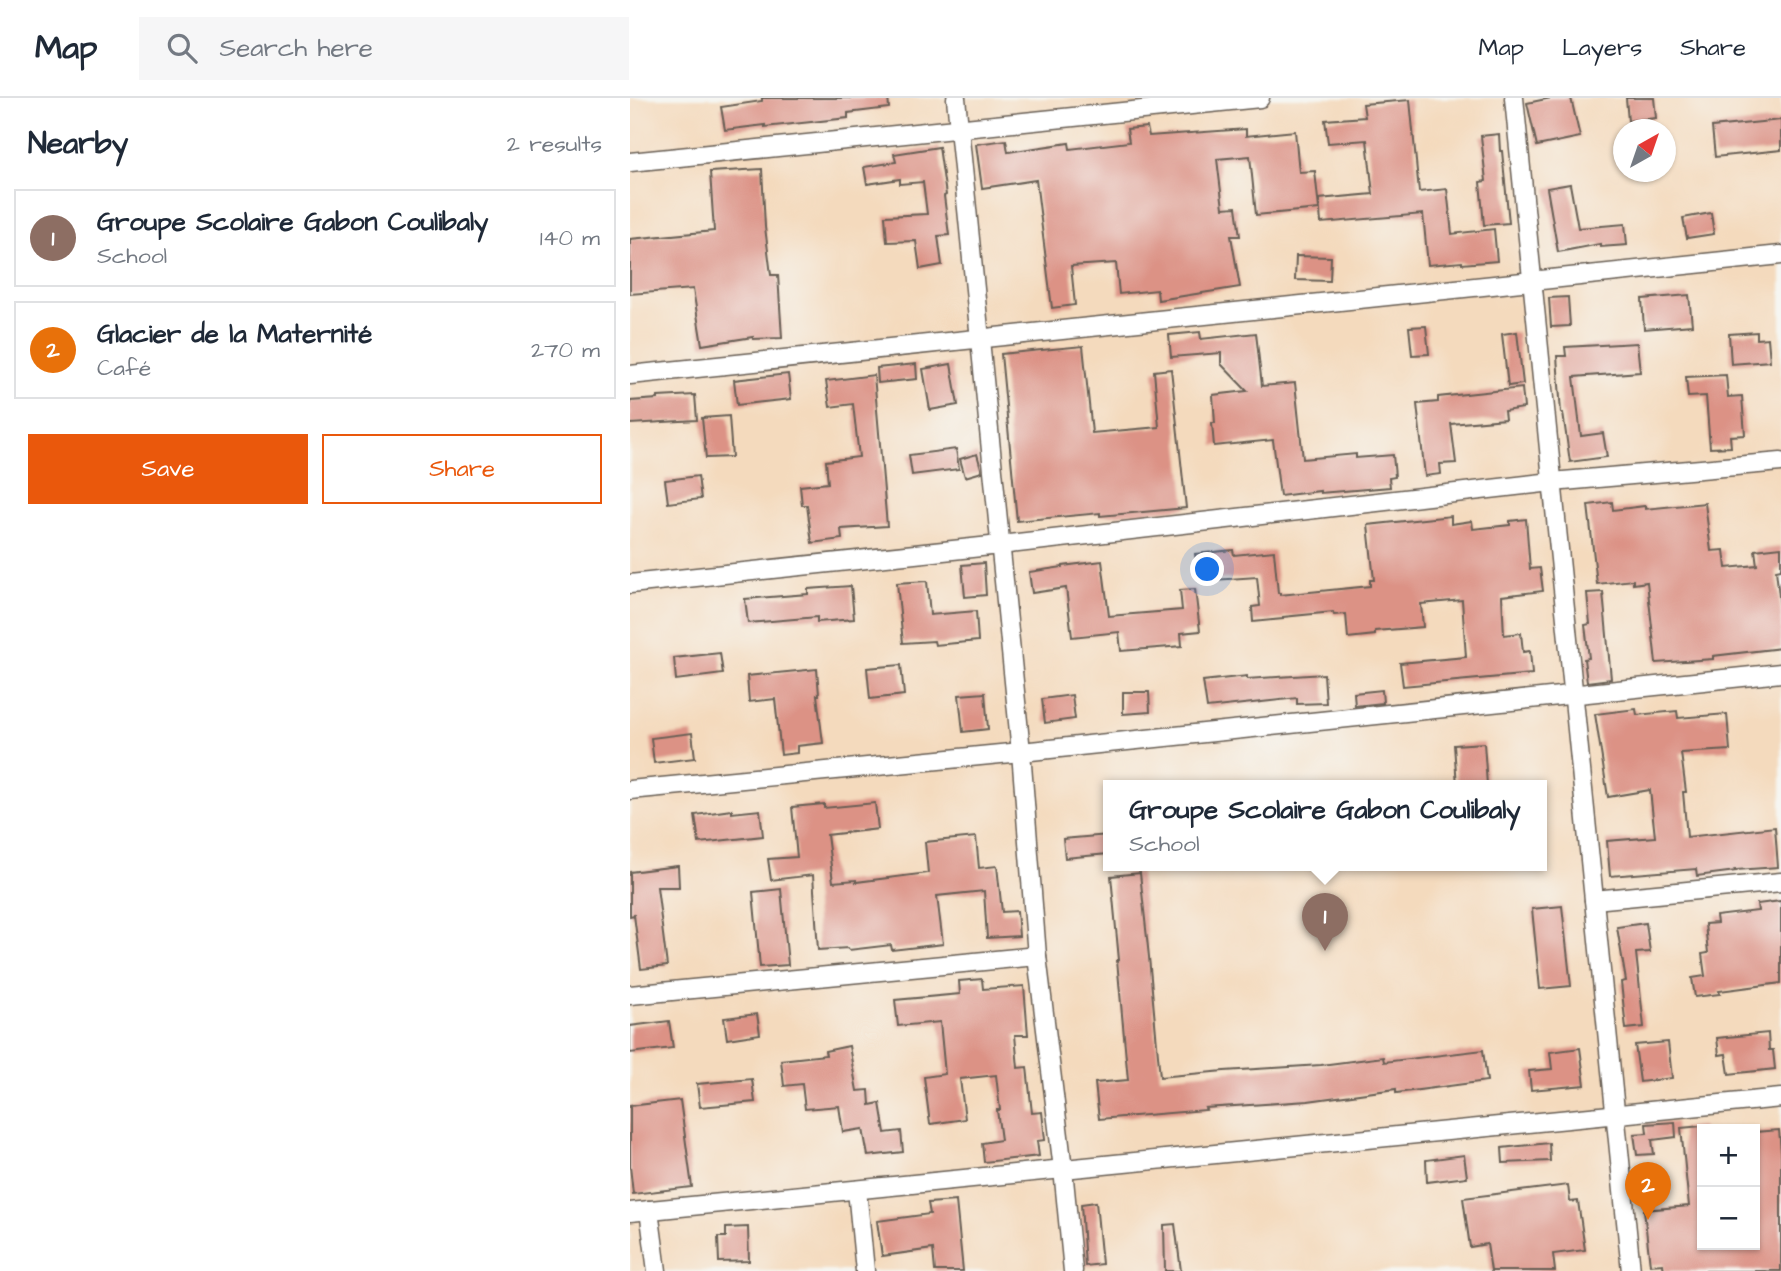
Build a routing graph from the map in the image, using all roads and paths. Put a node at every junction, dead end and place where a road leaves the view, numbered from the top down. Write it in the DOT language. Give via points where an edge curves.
graph roads {
  1 [pos="956,98"];
  2 [pos="1259,98"];
  3 [pos="1514,98"];
  4 [pos="959,128"];
  5 [pos="630,162"];
  6 [pos="1781,255"];
  7 [pos="1532,281"];
  8 [pos="980,339"];
  9 [pos="630,375"];
  10 [pos="1781,462"];
  11 [pos="1552,482"];
  12 [pos="1000,545"];
  13 [pos="630,584"];
  14 [pos="1781,673"];
  15 [pos="1573,694"];
  16 [pos="1021,752"];
  17 [pos="630,790"];
  18 [pos="1781,883"];
  19 [pos="1594,900"];
  20 [pos="1037,956"];
  21 [pos="630,995"];
  22 [pos="1781,1098"];
  23 [pos="1615,1113"];
  24 [pos="1063,1169"];
  25 [pos="857,1190"];
  26 [pos="649,1210"];
  27 [pos="630,1212"];
  28 [pos="657,1271"];
  29 [pos="865,1271"];
  30 [pos="1073,1271"];
  31 [pos="1631,1271"];
  1 -- 4 [label="street"];
  2 -- 4 [label="street"];
  3 -- 7 [label="street"];
  4 -- 5 [label="street"];
  4 -- 8 [label="street"];
  6 -- 7 [label="street"];
  7 -- 8 [label="street"];
  7 -- 11 [label="street"];
  8 -- 9 [label="street"];
  8 -- 12 [label="street"];
  10 -- 11 [label="street"];
  11 -- 12 [label="street"];
  11 -- 15 [label="street"];
  12 -- 13 [label="street"];
  12 -- 16 [label="street"];
  14 -- 15 [label="street"];
  15 -- 16 [label="street"];
  15 -- 19 [label="street"];
  16 -- 17 [label="street"];
  16 -- 20 [label="street"];
  18 -- 19 [label="street"];
  19 -- 23 [label="street"];
  20 -- 21 [label="street"];
  20 -- 24 [label="street"];
  22 -- 23 [label="street"];
  23 -- 24 [label="street"];
  23 -- 31 [label="street"];
  24 -- 25 [label="street"];
  24 -- 30 [label="street"];
  25 -- 26 [label="street"];
  25 -- 29 [label="street"];
  26 -- 27 [label="street"];
  26 -- 28 [label="street"];
}
